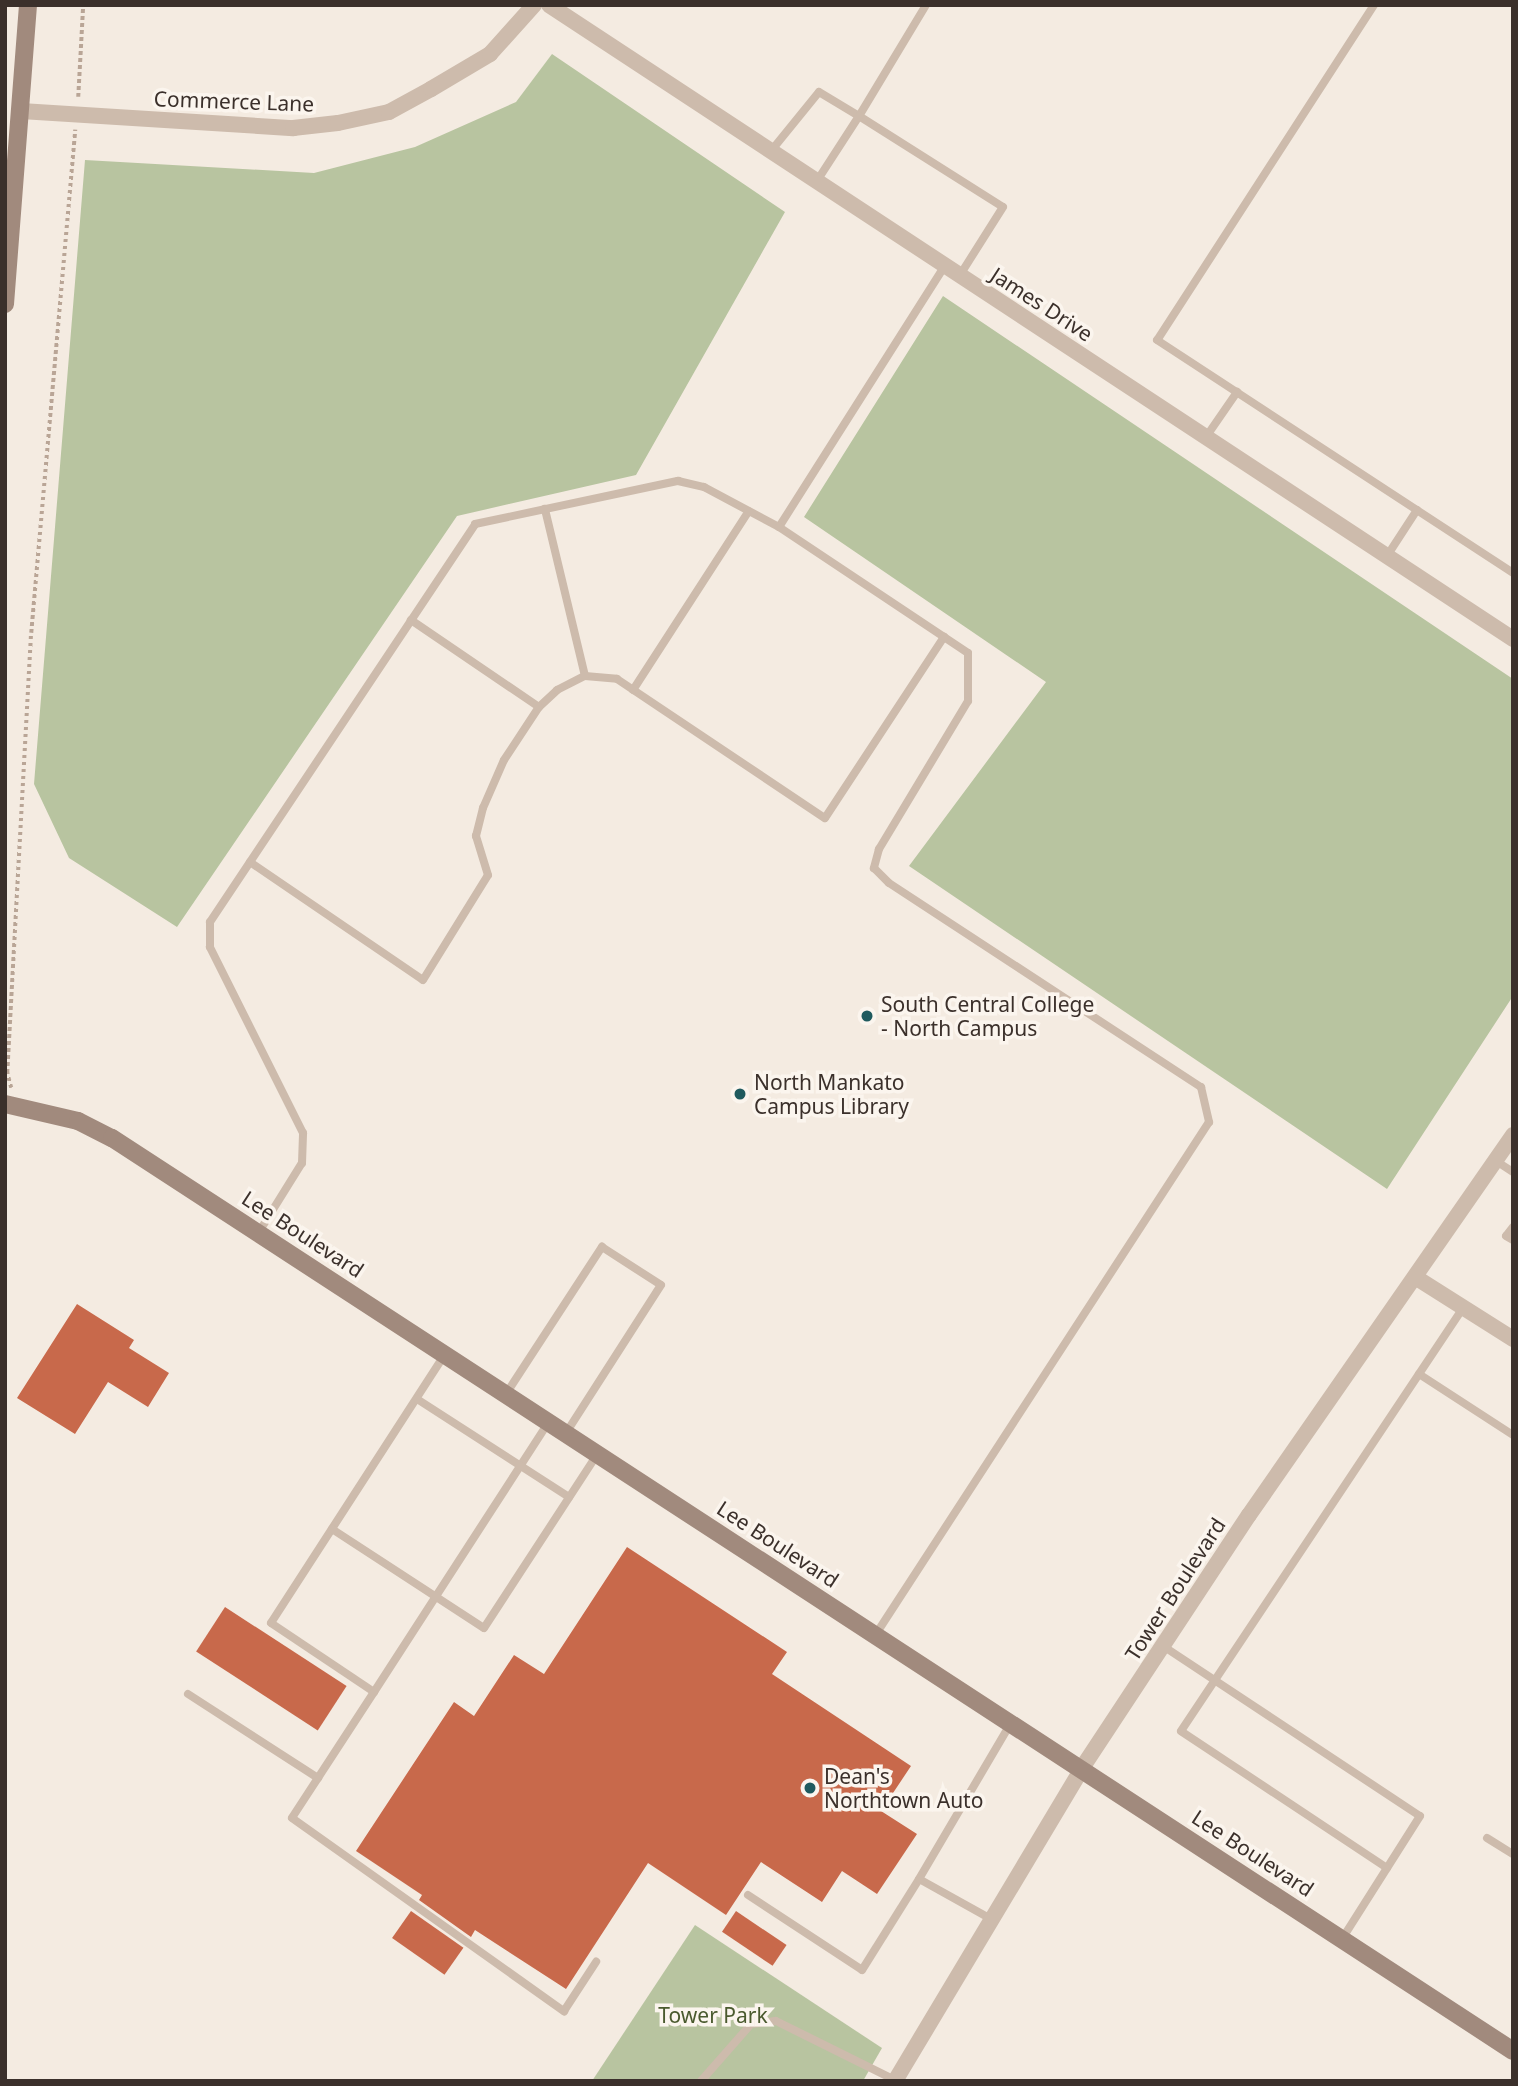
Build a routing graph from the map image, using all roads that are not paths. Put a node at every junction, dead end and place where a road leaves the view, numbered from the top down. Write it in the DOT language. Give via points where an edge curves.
graph roads {
  1 [pos="28,5"];
  2 [pos="534,5"];
  3 [pos="549,5"];
  4 [pos="926,5"];
  5 [pos="1374,5"];
  6 [pos="21,111"];
  7 [pos="859,116"];
  8 [pos="771,151"];
  9 [pos="817,181"];
  10 [pos="945,265"];
  11 [pos="960,275"];
  12 [pos="5,303"];
  13 [pos="1237,392"];
  14 [pos="1206,437"];
  15 [pos="545,509"];
  16 [pos="1417,510"];
  17 [pos="749,511"];
  18 [pos="779,527"];
  19 [pos="1387,556"];
  20 [pos="1513,573"];
  21 [pos="411,620"];
  22 [pos="944,637"];
  23 [pos="1513,639"];
  24 [pos="585,676"];
  25 [pos="633,690"];
  26 [pos="539,707"];
  27 [pos="250,862"];
  28 [pos="8,1105"];
  29 [pos="1513,1135"];
  30 [pos="1496,1161"];
  31 [pos="1513,1172"];
  32 [pos="1513,1227"];
  33 [pos="259,1232"];
  34 [pos="1513,1240"];
  35 [pos="1415,1276"];
  36 [pos="1463,1308"];
  37 [pos="1513,1339"];
  38 [pos="445,1354"];
  39 [pos="1419,1374"];
  40 [pos="506,1394"];
  41 [pos="417,1399"];
  42 [pos="549,1422"];
  43 [pos="566,1433"];
  44 [pos="1513,1435"];
  45 [pos="598,1453"];
  46 [pos="521,1465"];
  47 [pos="569,1497"];
  48 [pos="332,1529"];
  49 [pos="436,1596"];
  50 [pos="876,1634"];
  51 [pos="1163,1646"];
  52 [pos="1215,1680"];
  53 [pos="374,1692"];
  54 [pos="188,1694"];
  55 [pos="1012,1723"];
  56 [pos="1082,1768"];
  57 [pos="318,1778"];
  58 [pos="1487,1838"];
  59 [pos="1513,1854"];
  60 [pos="1387,1868"];
  61 [pos="919,1879"];
  62 [pos="748,1895"];
  63 [pos="991,1919"];
  64 [pos="1342,1939"];
  65 [pos="596,1962"];
  66 [pos="1513,2051"];
  67 [pos="701,2081"];
  68 [pos="895,2081"];
  1 -- 6 [label="street"];
  2 -- 6 [label="street, Commerce Lane" via="490,54 389,112 293,128"];
  3 -- 8 [label="street, James Drive"];
  4 -- 7 [label="lane"];
  5 -- 13 [label="lane" via="1157,340"];
  6 -- 12 [label="street"];
  7 -- 8 [label="lane" via="819,92"];
  7 -- 9 [label="lane"];
  7 -- 11 [label="lane" via="1003,207"];
  8 -- 9 [label="street, James Drive"];
  9 -- 10 [label="street, James Drive"];
  10 -- 11 [label="street, James Drive"];
  10 -- 18 [label="lane"];
  11 -- 14 [label="street, James Drive"];
  13 -- 14 [label="lane"];
  13 -- 16 [label="lane"];
  14 -- 19 [label="street, James Drive"];
  15 -- 17 [label="lane" via="678,481 704,487"];
  15 -- 21 [label="lane" via="475,524"];
  15 -- 24 [label="lane"];
  16 -- 19 [label="lane"];
  16 -- 20 [label="lane"];
  17 -- 18 [label="lane"];
  17 -- 25 [label="lane"];
  18 -- 22 [label="lane"];
  19 -- 23 [label="street, James Drive"];
  21 -- 26 [label="lane"];
  21 -- 27 [label="lane"];
  22 -- 25 [label="lane" via="825,818"];
  22 -- 50 [label="lane" via="968,653 968,701 879,849 874,868 889,883 1201,1087 1209,1122"];
  24 -- 25 [label="lane" via="617,679"];
  24 -- 26 [label="lane" via="557,690"];
  26 -- 27 [label="lane" via="504,760 483,808 476,836 488,875 423,980"];
  27 -- 33 [label="lane" via="210,922 210,947 303,1133 302,1163"];
  28 -- 33 [label="street, Lee Boulevard" via="78,1121 112,1138"];
  29 -- 30 [label="street, Tower Boulevard"];
  30 -- 31 [label="lane"];
  30 -- 35 [label="street, Tower Boulevard"];
  32 -- 34 [label="lane" via="1506,1236"];
  33 -- 38 [label="street, Lee Boulevard"];
  35 -- 36 [label="street"];
  35 -- 51 [label="street, Tower Boulevard"];
  36 -- 37 [label="street"];
  36 -- 39 [label="lane"];
  38 -- 40 [label="street, Lee Boulevard"];
  38 -- 41 [label="lane"];
  39 -- 44 [label="lane"];
  39 -- 52 [label="lane"];
  40 -- 42 [label="street, Lee Boulevard"];
  40 -- 43 [label="lane" via="602,1248 661,1285"];
  41 -- 46 [label="lane"];
  41 -- 48 [label="lane"];
  42 -- 43 [label="street, Lee Boulevard"];
  42 -- 46 [label="lane"];
  43 -- 45 [label="street, Lee Boulevard"];
  45 -- 47 [label="lane"];
  45 -- 50 [label="street, Lee Boulevard"];
  46 -- 47 [label="lane"];
  46 -- 49 [label="lane"];
  47 -- 49 [label="lane" via="484,1628"];
  48 -- 49 [label="lane"];
  48 -- 53 [label="lane" via="271,1623"];
  49 -- 53 [label="lane"];
  50 -- 55 [label="street, Lee Boulevard"];
  51 -- 52 [label="lane"];
  51 -- 56 [label="street, Tower Boulevard"];
  52 -- 60 [label="lane" via="1420,1816"];
  52 -- 60 [label="lane" via="1181,1731"];
  53 -- 57 [label="lane"];
  54 -- 57 [label="lane"];
  55 -- 56 [label="street, Lee Boulevard"];
  55 -- 61 [label="lane"];
  56 -- 63 [label="street, Tower Boulevard"];
  56 -- 64 [label="street, Lee Boulevard"];
  57 -- 65 [label="lane" via="292,1818 564,2011"];
  58 -- 59 [label="lane"];
  60 -- 64 [label="lane"];
  61 -- 62 [label="lane" via="862,1970"];
  61 -- 63 [label="lane"];
  63 -- 68 [label="street, Tower Boulevard"];
  64 -- 66 [label="street, Lee Boulevard"];
  67 -- 68 [label="lane" via="751,2024 776,2021"];
}
